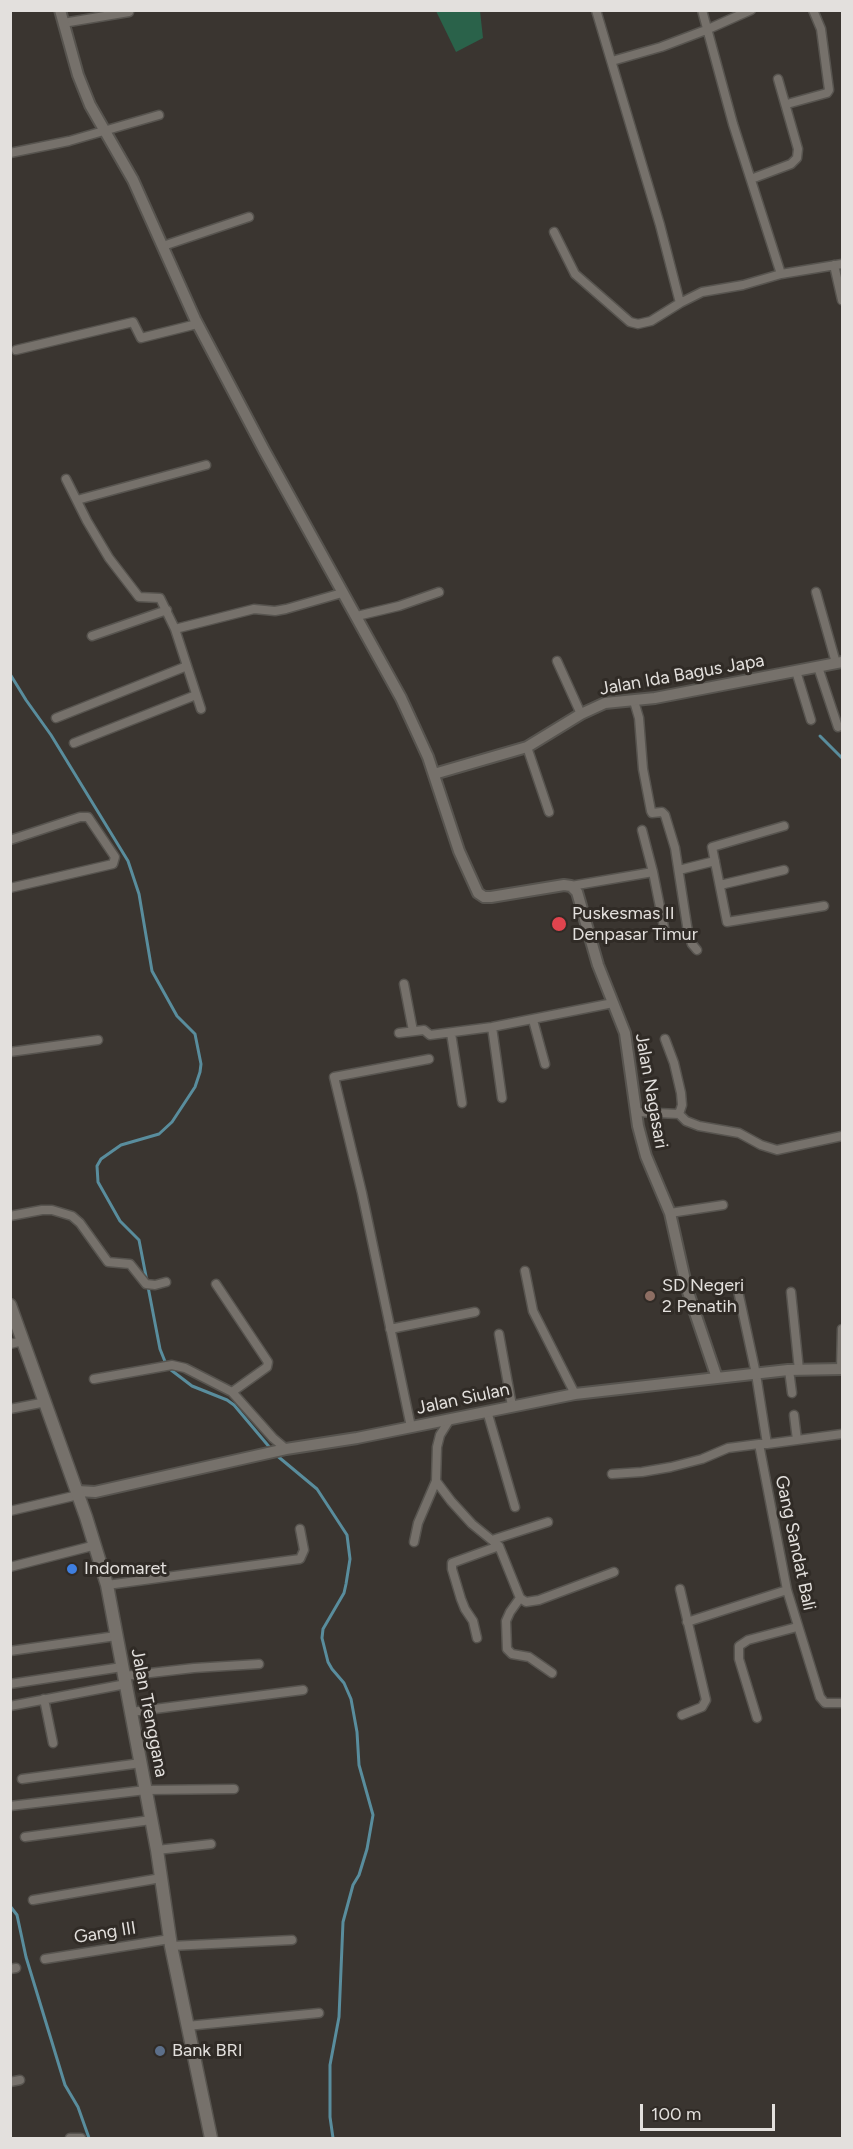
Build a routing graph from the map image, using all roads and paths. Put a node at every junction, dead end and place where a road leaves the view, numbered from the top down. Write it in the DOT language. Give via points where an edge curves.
graph roads {
  1 [pos="60,10"];
  2 [pos="596,10"];
  3 [pos="702,10"];
  4 [pos="751,10"];
  5 [pos="813,10"];
  6 [pos="129,12"];
  7 [pos="63,23"];
  8 [pos="706,30"];
  9 [pos="612,61"];
  10 [pos="778,79"];
  11 [pos="787,104"];
  12 [pos="159,115"];
  13 [pos="104,131"];
  14 [pos="10,153"];
  15 [pos="751,179"];
  16 [pos="249,217"];
  17 [pos="554,232"];
  18 [pos="163,246"];
  19 [pos="838,264"];
  20 [pos="781,274"];
  21 [pos="843,300"];
  22 [pos="680,303"];
  23 [pos="197,324"];
  24 [pos="16,350"];
  25 [pos="206,465"];
  26 [pos="66,479"];
  27 [pos="77,500"];
  28 [pos="439,592"];
  29 [pos="816,592"];
  30 [pos="342,593"];
  31 [pos="167,610"];
  32 [pos="357,616"];
  33 [pos="174,630"];
  34 [pos="92,636"];
  35 [pos="557,661"];
  36 [pos="839,663"];
  37 [pos="187,666"];
  38 [pos="818,667"];
  39 [pos="796,670"];
  40 [pos="196,695"];
  41 [pos="634,701"];
  42 [pos="201,710"];
  43 [pos="581,714"];
  44 [pos="56,718"];
  45 [pos="811,720"];
  46 [pos="838,727"];
  47 [pos="74,743"];
  48 [pos="527,747"];
  49 [pos="434,774"];
  50 [pos="549,812"];
  51 [pos="784,826"];
  52 [pos="642,830"];
  53 [pos="10,840"];
  54 [pos="715,861"];
  55 [pos="679,870"];
  56 [pos="784,870"];
  57 [pos="653,872"];
  58 [pos="720,885"];
  59 [pos="572,886"];
  60 [pos="10,888"];
  61 [pos="824,906"];
  62 [pos="665,932"];
  63 [pos="697,950"];
  64 [pos="404,984"];
  65 [pos="613,1003"];
  66 [pos="533,1020"];
  67 [pos="492,1027"];
  68 [pos="412,1031"];
  69 [pos="451,1033"];
  70 [pos="399,1034"];
  71 [pos="665,1039"];
  72 [pos="98,1040"];
  73 [pos="10,1052"];
  74 [pos="429,1059"];
  75 [pos="545,1064"];
  76 [pos="502,1098"];
  77 [pos="462,1103"];
  78 [pos="636,1112"];
  79 [pos="679,1114"];
  80 [pos="843,1136"];
  81 [pos="723,1205"];
  82 [pos="670,1213"];
  83 [pos="10,1216"];
  84 [pos="525,1271"];
  85 [pos="166,1282"];
  86 [pos="216,1284"];
  87 [pos="737,1286"];
  88 [pos="791,1292"];
  89 [pos="10,1305"];
  90 [pos="475,1312"];
  91 [pos="390,1329"];
  92 [pos="843,1329"];
  93 [pos="499,1334"];
  94 [pos="23,1341"];
  95 [pos="10,1344"];
  96 [pos="842,1369"];
  97 [pos="794,1370"];
  98 [pos="756,1374"];
  99 [pos="717,1378"];
  100 [pos="93,1379"];
  101 [pos="232,1392"];
  102 [pos="792,1393"];
  103 [pos="575,1394"];
  104 [pos="46,1402"];
  105 [pos="512,1406"];
  106 [pos="10,1409"];
  107 [pos="487,1411"];
  108 [pos="794,1415"];
  109 [pos="446,1420"];
  110 [pos="415,1426"];
  111 [pos="843,1434"];
  112 [pos="797,1440"];
  113 [pos="763,1444"];
  114 [pos="285,1449"];
  115 [pos="612,1474"];
  116 [pos="436,1481"];
  117 [pos="78,1496"];
  118 [pos="515,1507"];
  119 [pos="10,1511"];
  120 [pos="548,1522"];
  121 [pos="300,1529"];
  122 [pos="492,1540"];
  123 [pos="414,1542"];
  124 [pos="96,1545"];
  125 [pos="500,1546"];
  126 [pos="10,1567"];
  127 [pos="614,1572"];
  128 [pos="107,1585"];
  129 [pos="680,1588"];
  130 [pos="787,1590"];
  131 [pos="520,1598"];
  132 [pos="687,1622"];
  133 [pos="796,1627"];
  134 [pos="116,1636"];
  135 [pos="477,1638"];
  136 [pos="10,1651"];
  137 [pos="259,1664"];
  138 [pos="552,1673"];
  139 [pos="124,1676"];
  140 [pos="10,1684"];
  141 [pos="303,1690"];
  142 [pos="44,1699"];
  143 [pos="843,1703"];
  144 [pos="10,1706"];
  145 [pos="131,1712"];
  146 [pos="682,1715"];
  147 [pos="758,1718"];
  148 [pos="53,1743"];
  149 [pos="141,1763"];
  150 [pos="22,1779"];
  151 [pos="234,1789"];
  152 [pos="146,1790"];
  153 [pos="10,1806"];
  154 [pos="151,1820"];
  155 [pos="25,1837"];
  156 [pos="211,1844"];
  157 [pos="157,1850"];
  158 [pos="161,1878"];
  159 [pos="33,1900"];
  160 [pos="292,1940"];
  161 [pos="170,1942"];
  162 [pos="45,1959"];
  163 [pos="319,2013"];
  164 [pos="187,2026"];
  165 [pos="20,2080"];
  166 [pos="10,2082"];
  167 [pos="70,2139"];
  168 [pos="81,2139"];
  169 [pos="211,2139"];
  1 -- 7 [label="street"];
  2 -- 9 [label="street"];
  3 -- 8 [label="street"];
  4 -- 8 [label="street"];
  5 -- 11 [label="street" via="830,90"];
  6 -- 7 [label="street"];
  7 -- 13 [label="street" via="80,82"];
  8 -- 9 [label="street"];
  8 -- 15 [label="street"];
  9 -- 22 [label="street"];
  10 -- 11 [label="street"];
  11 -- 15 [label="street" via="797,158"];
  12 -- 13 [label="street"];
  13 -- 14 [label="street"];
  13 -- 18 [label="street" via="133,180"];
  15 -- 20 [label="street"];
  16 -- 18 [label="street"];
  17 -- 22 [label="street" via="575,274 630,322 644,324"];
  18 -- 23 [label="street"];
  19 -- 20 [label="street"];
  19 -- 21 [label="street"];
  20 -- 22 [label="street" via="702,292"];
  23 -- 24 [label="street" via="141,338 133,322"];
  23 -- 30 [label="street"];
  25 -- 27 [label="street"];
  26 -- 27 [label="street"];
  27 -- 31 [label="street" via="109,558 139,597 160,598"];
  28 -- 32 [label="street"];
  29 -- 36 [label="street"];
  30 -- 32 [label="street"];
  30 -- 33 [label="street" via="286,609 254,609"];
  31 -- 33 [label="street"];
  31 -- 34 [label="street"];
  32 -- 49 [label="street" via="401,698"];
  33 -- 37 [label="street"];
  35 -- 43 [label="street"];
  36 -- 38 [label="street, Jalan Ida Bagus Japa"];
  37 -- 40 [label="street"];
  37 -- 44 [label="street"];
  38 -- 39 [label="street, Jalan Ida Bagus Japa"];
  38 -- 46 [label="street"];
  39 -- 41 [label="street, Jalan Ida Bagus Japa"];
  39 -- 45 [label="street"];
  40 -- 42 [label="street"];
  40 -- 47 [label="street"];
  41 -- 43 [label="street, Jalan Ida Bagus Japa" via="605,704"];
  41 -- 55 [label="street" via="651,811 665,814"];
  43 -- 48 [label="street, Jalan Ida Bagus Japa"];
  48 -- 49 [label="street, Jalan Ida Bagus Japa"];
  48 -- 50 [label="street"];
  49 -- 59 [label="street" via="459,851 480,895 491,897"];
  51 -- 54 [label="street" via="712,847"];
  52 -- 57 [label="street"];
  53 -- 60 [label="street" via="88,817 116,857 113,864"];
  54 -- 55 [label="street"];
  54 -- 58 [label="street"];
  55 -- 63 [label="street" via="688,932"];
  56 -- 58 [label="street"];
  57 -- 59 [label="street"];
  57 -- 62 [label="street"];
  58 -- 61 [label="street" via="727,922"];
  59 -- 65 [label="street, Jalan Nagasari"];
  64 -- 68 [label="street"];
  65 -- 66 [label="street"];
  65 -- 78 [label="street, Jalan Nagasari" via="627,1044"];
  66 -- 67 [label="street"];
  66 -- 75 [label="street"];
  67 -- 69 [label="street"];
  67 -- 76 [label="street"];
  68 -- 69 [label="street" via="424,1030 430,1035"];
  68 -- 70 [label="street"];
  69 -- 77 [label="street"];
  71 -- 79 [label="street" via="681,1093"];
  72 -- 73 [label="street"];
  74 -- 91 [label="street" via="334,1077"];
  78 -- 79 [label="street"];
  78 -- 82 [label="street, Jalan Nagasari" via="646,1156"];
  79 -- 80 [label="street" via="686,1122 739,1133 777,1150"];
  81 -- 82 [label="street"];
  82 -- 99 [label="street, Jalan Nagasari" via="687,1289"];
  83 -- 85 [label="street" via="42,1209 72,1216 108,1262 130,1264 146,1284"];
  84 -- 103 [label="street" via="533,1311"];
  86 -- 101 [label="street" via="268,1362 267,1367"];
  87 -- 98 [label="street, Gang Sandat Bali"];
  88 -- 97 [label="street"];
  89 -- 94 [label="main road, Jalan Trenggana"];
  90 -- 91 [label="street"];
  91 -- 110 [label="street"];
  92 -- 96 [label="street"];
  93 -- 105 [label="street"];
  94 -- 95 [label="street"];
  94 -- 104 [label="main road, Jalan Trenggana"];
  96 -- 97 [label="street, Jalan Siulan"];
  97 -- 98 [label="street, Jalan Siulan"];
  97 -- 102 [label="street"];
  98 -- 99 [label="street, Jalan Siulan"];
  98 -- 113 [label="street, Gang Sandat Bali"];
  99 -- 103 [label="street, Jalan Siulan"];
  100 -- 101 [label="street" via="165,1365 184,1368"];
  101 -- 114 [label="street"];
  103 -- 105 [label="street, Jalan Siulan"];
  104 -- 106 [label="street"];
  104 -- 117 [label="main road, Jalan Trenggana"];
  105 -- 107 [label="street, Jalan Siulan"];
  107 -- 109 [label="street, Jalan Siulan"];
  107 -- 118 [label="street"];
  108 -- 112 [label="street"];
  109 -- 110 [label="street, Jalan Siulan"];
  109 -- 116 [label="street" via="436,1447"];
  110 -- 114 [label="street, Jalan Siulan"];
  111 -- 112 [label="street"];
  112 -- 113 [label="street"];
  113 -- 115 [label="street" via="728,1448 670,1467"];
  113 -- 130 [label="street, Gang Sandat Bali"];
  114 -- 117 [label="street, Jalan Siulan"];
  116 -- 122 [label="street" via="472,1524"];
  116 -- 123 [label="street"];
  117 -- 119 [label="street"];
  117 -- 124 [label="main road, Jalan Trenggana"];
  120 -- 122 [label="street"];
  121 -- 128 [label="street" via="304,1550 300,1559"];
  122 -- 125 [label="street"];
  124 -- 126 [label="street"];
  124 -- 128 [label="main road, Jalan Trenggana"];
  125 -- 131 [label="street"];
  125 -- 135 [label="street" via="452,1563"];
  127 -- 131 [label="street" via="538,1600 526,1602"];
  128 -- 134 [label="main road, Jalan Trenggana"];
  129 -- 132 [label="street"];
  130 -- 132 [label="street"];
  130 -- 133 [label="street, Gang Sandat Bali"];
  131 -- 138 [label="street" via="506,1622 507,1649 512,1654 529,1656"];
  132 -- 146 [label="street" via="706,1700 702,1707"];
  133 -- 143 [label="street, Gang Sandat Bali" via="820,1697 825,1703"];
  133 -- 147 [label="street" via="739,1646 739,1659"];
  134 -- 136 [label="street"];
  134 -- 139 [label="main road, Jalan Trenggana"];
  137 -- 139 [label="street"];
  139 -- 140 [label="street"];
  139 -- 142 [label="street"];
  139 -- 145 [label="main road, Jalan Trenggana"];
  141 -- 145 [label="street"];
  142 -- 144 [label="street"];
  142 -- 148 [label="street"];
  145 -- 149 [label="main road, Jalan Trenggana"];
  149 -- 150 [label="street"];
  149 -- 152 [label="main road, Jalan Trenggana"];
  151 -- 152 [label="street"];
  152 -- 153 [label="street"];
  152 -- 154 [label="main road, Jalan Trenggana"];
  154 -- 155 [label="street"];
  154 -- 157 [label="main road, Jalan Trenggana"];
  156 -- 157 [label="street"];
  157 -- 158 [label="main road, Jalan Trenggana"];
  158 -- 159 [label="street"];
  158 -- 161 [label="main road, Jalan Trenggana"];
  160 -- 161 [label="street, Gang III"];
  161 -- 162 [label="street, Gang III"];
  161 -- 164 [label="main road, Jalan Trenggana"];
  163 -- 164 [label="street"];
  164 -- 169 [label="main road, Jalan Trenggana"];
  165 -- 166 [label="street"];
  167 -- 168 [label="street"];
}
